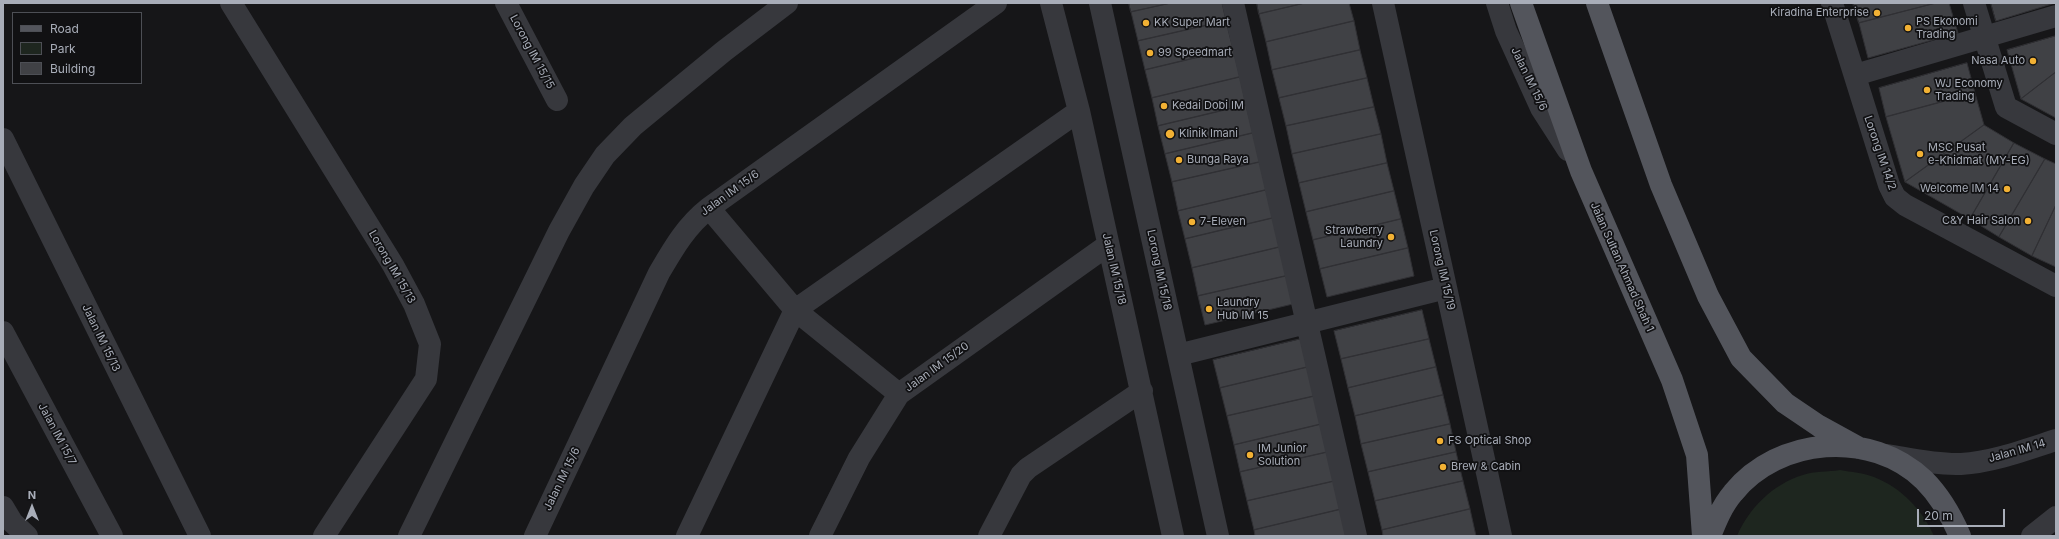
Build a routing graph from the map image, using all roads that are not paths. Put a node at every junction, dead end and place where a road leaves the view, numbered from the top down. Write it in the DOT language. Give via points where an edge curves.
graph roads {
  1 [pos="231,3"];
  2 [pos="506,3"];
  3 [pos="787,3"];
  4 [pos="996,3"];
  5 [pos="1051,3"];
  6 [pos="1100,3"];
  7 [pos="1233,3"];
  8 [pos="1382,3"];
  9 [pos="1497,3"];
  10 [pos="1521,3"];
  11 [pos="1597,3"];
  12 [pos="1832,3"];
  13 [pos="1974,3"];
  14 [pos="2056,16"];
  15 [pos="1985,37"];
  16 [pos="1855,76"];
  17 [pos="557,100"];
  18 [pos="1079,111"];
  19 [pos="2056,134"];
  20 [pos="3,139"];
  21 [pos="1581,171"];
  22 [pos="709,208"];
  23 [pos="1108,245"];
  24 [pos="2056,286"];
  25 [pos="1446,288"];
  26 [pos="795,310"];
  27 [pos="1306,323"];
  28 [pos="3,332"];
  29 [pos="1178,355"];
  30 [pos="1142,391"];
  31 [pos="899,394"];
  32 [pos="2056,440"];
  33 [pos="1859,448"];
  34 [pos="1882,454"];
  35 [pos="3,507"];
  36 [pos="2056,517"];
  37 [pos="1172,535"];
  38 [pos="27,536"];
  39 [pos="112,536"];
  40 [pos="200,536"];
  41 [pos="324,536"];
  42 [pos="409,536"];
  43 [pos="534,536"];
  44 [pos="687,536"];
  45 [pos="820,536"];
  46 [pos="989,536"];
  47 [pos="1218,536"];
  48 [pos="1356,536"];
  49 [pos="1501,536"];
  50 [pos="1704,536"];
  51 [pos="1710,536"];
  52 [pos="1960,536"];
  53 [pos="2032,536"];
  1 -- 41 [label="street, Lorong IM 15/13" via="393,265 414,304 430,344 426,379"];
  2 -- 17 [label="street, Lorong IM 15/15"];
  3 -- 42 [label="street" via="633,126 605,155 559,231"];
  4 -- 22 [label="street, Jalan IM 15/6"];
  5 -- 18 [label="street, Jalan IM 15/18"];
  6 -- 29 [label="street, Lorong IM 15/18"];
  7 -- 27 [label="street"];
  8 -- 25 [label="street, Lorong IM 15/19"];
  9 -- 21 [label="street, Jalan IM 15/6" via="1506,31 1540,108 1558,131"];
  10 -- 21 [label="main road, Jalan Sultan Ahmad Shah 1"];
  11 -- 33 [label="main road" via="1661,185 1708,296 1741,358 1785,403 1818,426"];
  12 -- 16 [label="street, Lorong IM 14/2"];
  13 -- 15 [label="street"];
  14 -- 15 [label="street"];
  15 -- 16 [label="street"];
  15 -- 19 [label="street" via="2006,107"];
  16 -- 24 [label="street, Lorong IM 14/2" via="1895,197 1905,205"];
  18 -- 23 [label="street, Jalan IM 15/18"];
  18 -- 26 [label="street"];
  20 -- 40 [label="street, Jalan IM 15/13"];
  21 -- 50 [label="main road, Jalan Sultan Ahmad Shah 1" via="1672,380 1697,455"];
  22 -- 26 [label="street"];
  22 -- 43 [label="street, Jalan IM 15/6" via="678,240 659,274"];
  23 -- 30 [label="street, Jalan IM 15/18"];
  23 -- 31 [label="street, Jalan IM 15/20"];
  25 -- 27 [label="street"];
  25 -- 49 [label="street, Lorong IM 15/19"];
  26 -- 31 [label="street"];
  26 -- 44 [label="street"];
  27 -- 29 [label="street"];
  27 -- 48 [label="street"];
  28 -- 39 [label="street, Jalan IM 15/7"];
  29 -- 47 [label="street, Lorong IM 15/18"];
  30 -- 37 [label="street, Jalan IM 15/18"];
  30 -- 46 [label="street" via="1028,468 1021,475"];
  31 -- 45 [label="street, Jalan IM 15/20" via="859,458"];
  32 -- 34 [label="street, Jalan IM 14" via="1999,458 1961,464 1935,463"];
  33 -- 34 [label="main road"];
  33 -- 51 [label="main road" via="1836,445 1812,447 1790,453 1769,463 1750,476 1733,493 1719,514"];
  34 -- 52 [label="main road" via="1904,465 1923,479 1949,512"];
  35 -- 38 [label="street" via="12,522"];
  36 -- 53 [label="street"];
}
